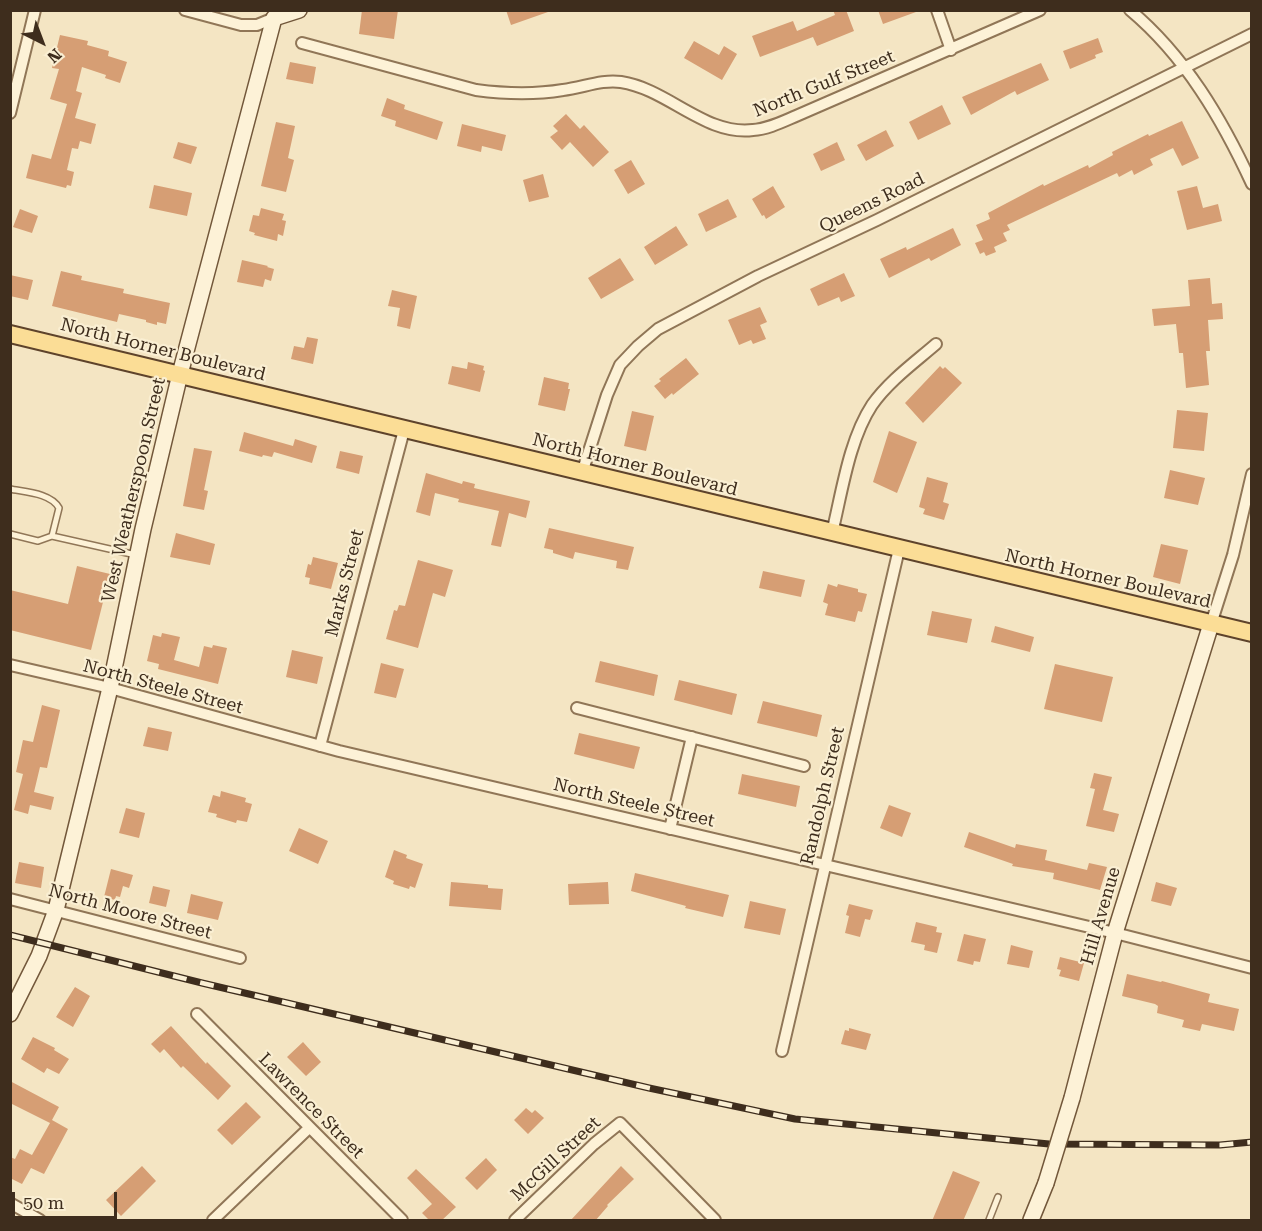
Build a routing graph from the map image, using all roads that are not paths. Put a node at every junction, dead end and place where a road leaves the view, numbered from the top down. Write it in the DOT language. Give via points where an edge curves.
graph roads {
  1 [pos="35,10"];
  2 [pos="185,10"];
  3 [pos="299,10"];
  4 [pos="937,10"];
  5 [pos="1040,10"];
  6 [pos="1130,10"];
  7 [pos="275,14"];
  8 [pos="1251,34"];
  9 [pos="302,43"];
  10 [pos="951,50"];
  11 [pos="1184,66"];
  12 [pos="10,112"];
  13 [pos="1251,183"];
  14 [pos="10,334"];
  15 [pos="936,344"];
  16 [pos="180,374"];
  17 [pos="404,430"];
  18 [pos="582,473"];
  19 [pos="1251,474"];
  20 [pos="10,489"];
  21 [pos="832,533"];
  22 [pos="10,534"];
  23 [pos="52,536"];
  24 [pos="898,549"];
  25 [pos="138,556"];
  26 [pos="1211,624"];
  27 [pos="1251,633"];
  28 [pos="10,665"];
  29 [pos="110,688"];
  30 [pos="577,708"];
  31 [pos="692,738"];
  32 [pos="320,746"];
  33 [pos="804,766"];
  34 [pos="670,829"];
  35 [pos="824,864"];
  36 [pos="10,899"];
  37 [pos="56,910"];
  38 [pos="1115,933"];
  39 [pos="240,958"];
  40 [pos="1251,968"];
  41 [pos="10,1014"];
  42 [pos="197,1014"];
  43 [pos="782,1051"];
  44 [pos="309,1128"];
  45 [pos="998,1197"];
  46 [pos="10,1203"];
  47 [pos="40,1221"];
  48 [pos="213,1221"];
  49 [pos="402,1221"];
  50 [pos="515,1221"];
  51 [pos="715,1221"];
  52 [pos="989,1221"];
  53 [pos="1031,1221"];
  1 -- 12 [label="street"];
  2 -- 7 [label="street" via="242,25 257,25"];
  3 -- 7 [label="street"];
  4 -- 10 [label="street"];
  5 -- 10 [label="street, North Gulf Street"];
  6 -- 11 [label="street"];
  7 -- 16 [label="street, West Weatherspoon Street"];
  8 -- 11 [label="street, Queens Road"];
  9 -- 10 [label="street, North Gulf Street" via="476,90 531,94 620,81 661,95 718,127 750,131 796,117"];
  11 -- 13 [label="street" via="1221,122"];
  11 -- 18 [label="street, Queens Road" via="658,329 620,365"];
  14 -- 16 [label="main road, North Horner Boulevard"];
  15 -- 21 [label="street" via="889,385 866,416 855,442"];
  16 -- 17 [label="main road, North Horner Boulevard"];
  16 -- 25 [label="street, West Weatherspoon Street"];
  17 -- 18 [label="main road, North Horner Boulevard"];
  17 -- 32 [label="street, Marks Street"];
  18 -- 21 [label="main road, North Horner Boulevard"];
  19 -- 26 [label="street" via="1233,555"];
  20 -- 23 [label="lane" via="56,502 59,508"];
  21 -- 24 [label="main road, North Horner Boulevard"];
  22 -- 23 [label="lane" via="38,541"];
  23 -- 25 [label="lane"];
  24 -- 26 [label="main road, North Horner Boulevard"];
  24 -- 35 [label="street, Randolph Street"];
  25 -- 29 [label="street, West Weatherspoon Street"];
  26 -- 27 [label="main road, North Horner Boulevard"];
  26 -- 38 [label="street, Hill Avenue"];
  28 -- 29 [label="street, North Steele Street"];
  29 -- 32 [label="street, North Steele Street"];
  29 -- 37 [label="street, West Weatherspoon Street"];
  30 -- 31 [label="street"];
  31 -- 33 [label="street"];
  31 -- 34 [label="street"];
  32 -- 34 [label="street, North Steele Street"];
  34 -- 35 [label="street, North Steele Street"];
  35 -- 38 [label="street, North Steele Street"];
  35 -- 43 [label="street, Randolph Street"];
  36 -- 37 [label="street, North Moore Street"];
  37 -- 39 [label="street, North Moore Street"];
  37 -- 41 [label="street, West Weatherspoon Street" via="39,956"];
  38 -- 40 [label="street, North Steele Street"];
  38 -- 53 [label="street, Hill Avenue, bridge" via="1072,1098"];
  42 -- 44 [label="street, Lawrence Street"];
  44 -- 48 [label="street"];
  44 -- 49 [label="street, Lawrence Street"];
  45 -- 52 [label="lane"];
  46 -- 47 [label="street"];
  50 -- 51 [label="street, McGill Street" via="620,1123"];
}
